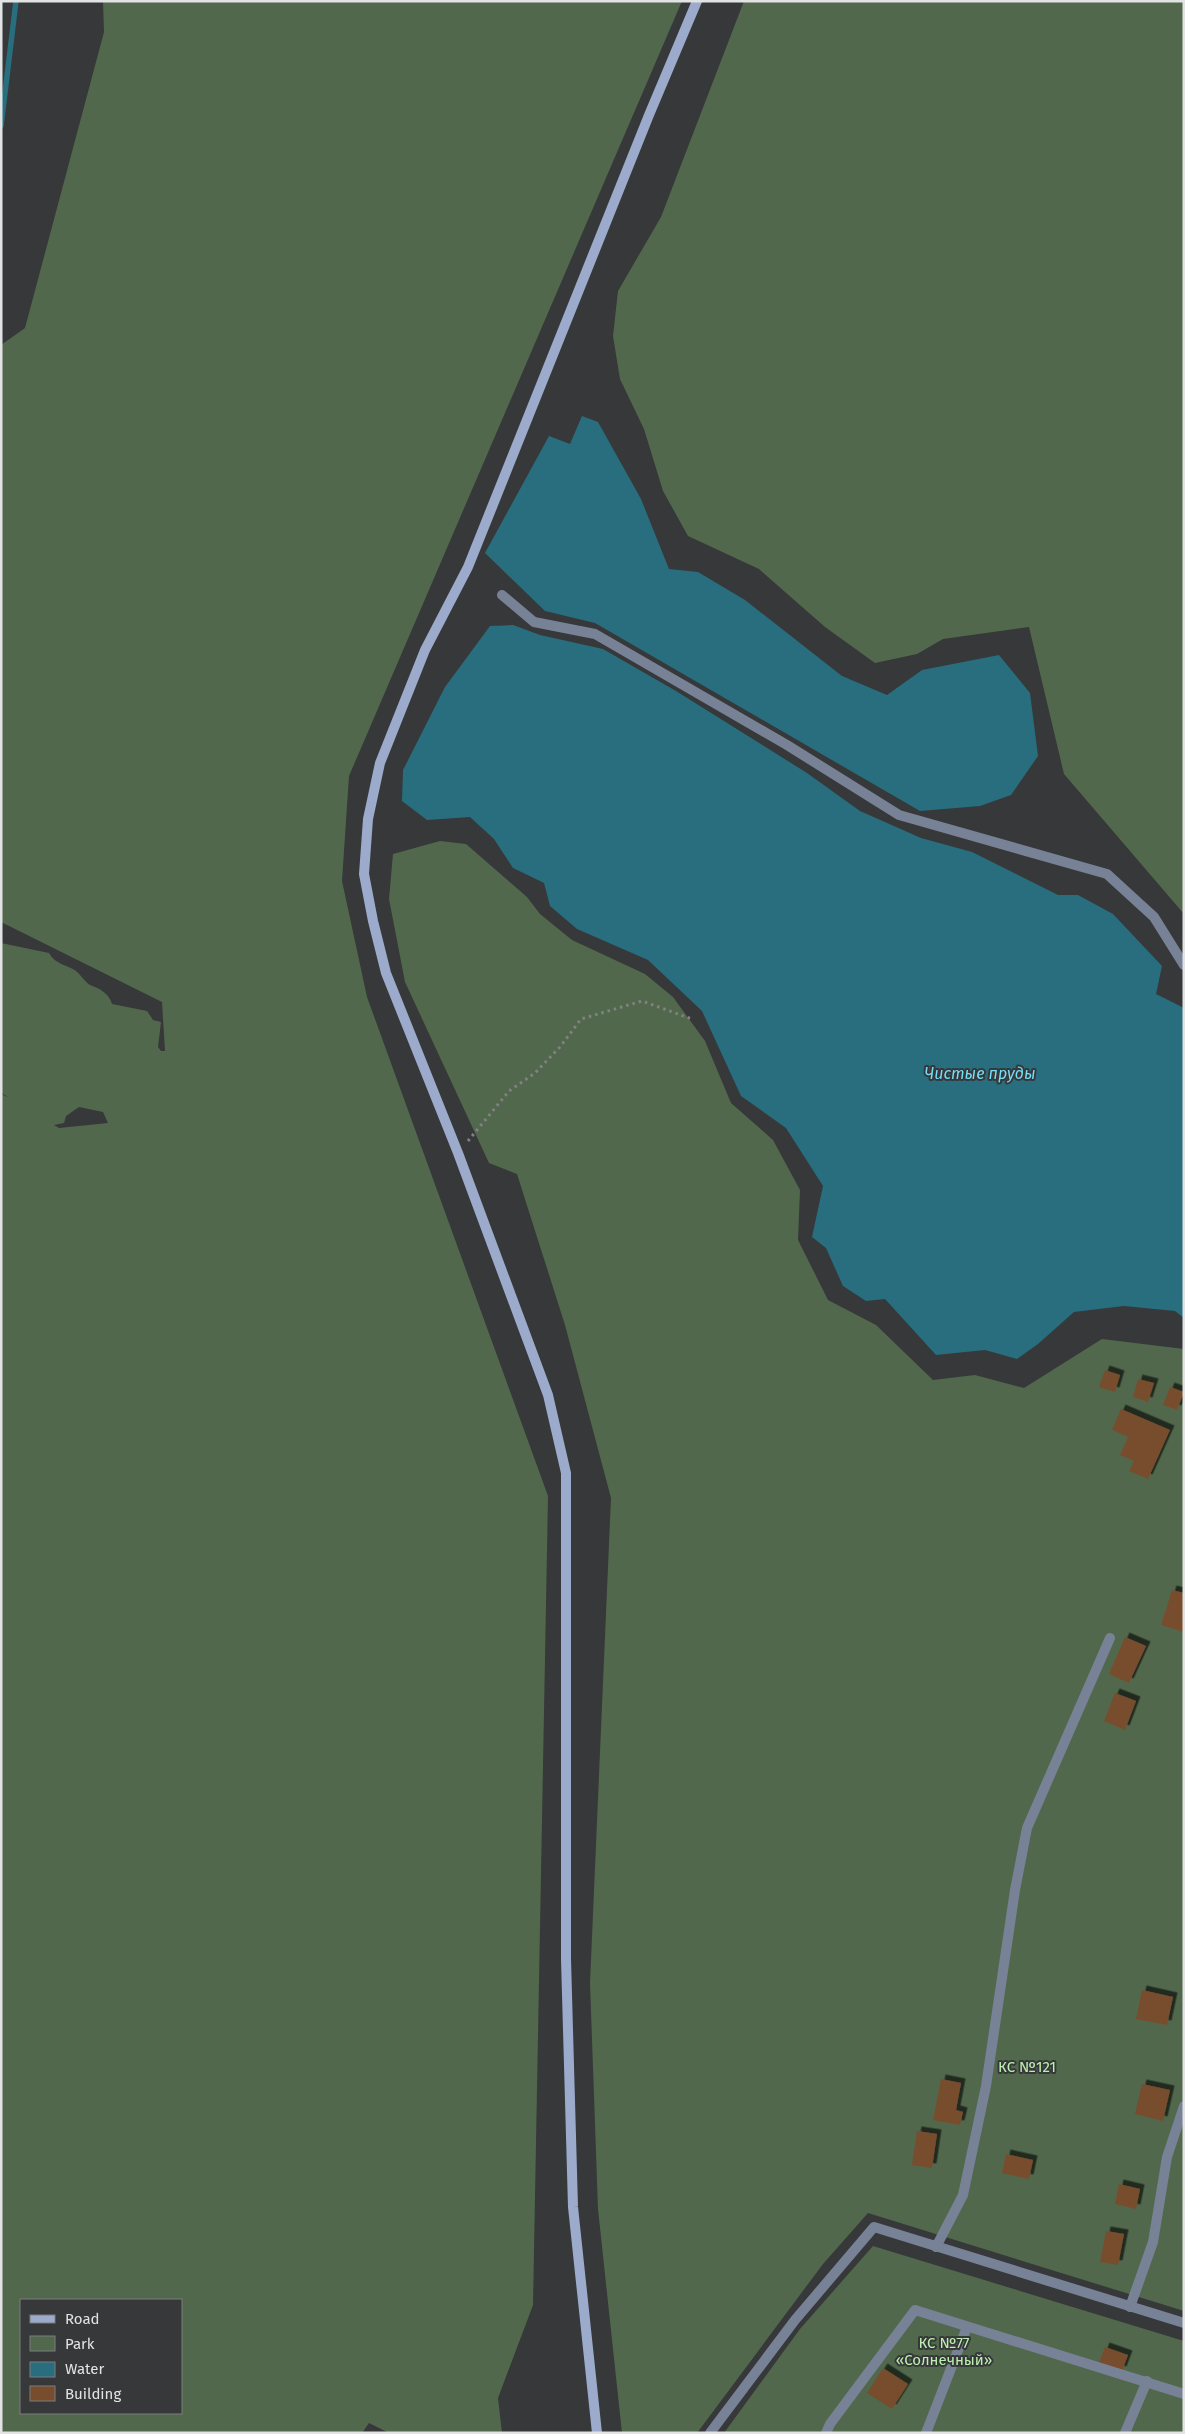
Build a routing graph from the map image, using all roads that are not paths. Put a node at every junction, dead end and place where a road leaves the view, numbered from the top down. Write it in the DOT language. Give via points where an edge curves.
graph roads {
  1 [pos="697,1"];
  2 [pos="502,595"];
  3 [pos="1184,965"];
  4 [pos="1110,1638"];
  5 [pos="1184,2106"];
  6 [pos="936,2247"];
  7 [pos="1130,2307"];
  8 [pos="1184,2324"];
  9 [pos="967,2327"];
  10 [pos="1147,2381"];
  11 [pos="1184,2394"];
  12 [pos="597,2433"];
  13 [pos="710,2433"];
  14 [pos="826,2433"];
  15 [pos="926,2433"];
  16 [pos="1125,2433"];
  1 -- 12 [label="main road" via="468,567 425,650 380,763 368,819 364,874 386,973 458,1153 548,1395 566,1474 566,1959 573,2207"];
  2 -- 3 [label="street" via="534,622 596,634 787,745 899,815 1107,874 1154,917"];
  4 -- 6 [label="street" via="1027,1828 986,2086 963,2195"];
  5 -- 7 [label="street" via="1167,2158 1152,2242"];
  6 -- 7 [label="street"];
  6 -- 13 [label="street" via="874,2227 795,2320"];
  7 -- 8 [label="street"];
  9 -- 10 [label="street"];
  9 -- 14 [label="street" via="915,2310"];
  9 -- 15 [label="street"];
  10 -- 11 [label="street"];
  10 -- 16 [label="street"];
}
